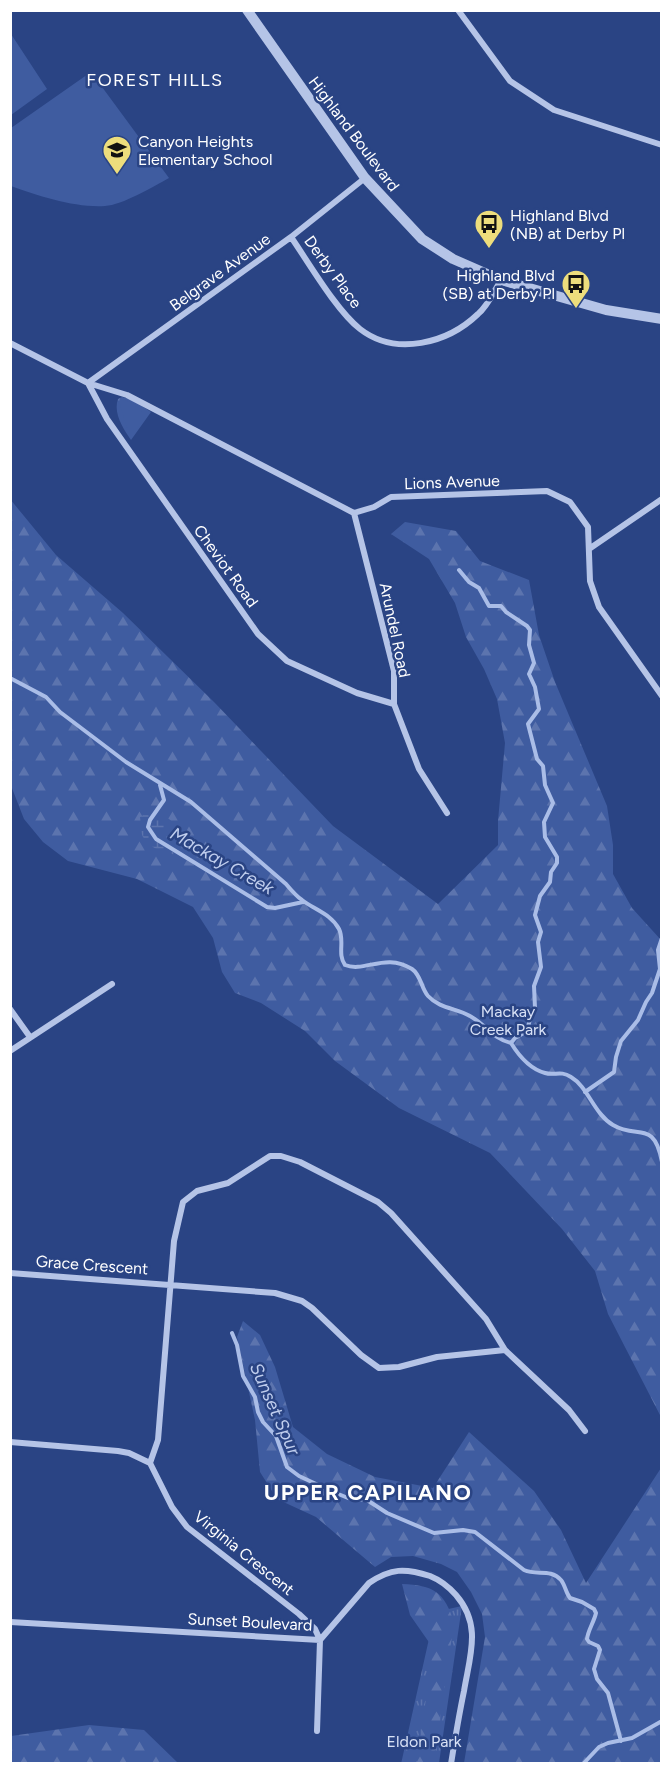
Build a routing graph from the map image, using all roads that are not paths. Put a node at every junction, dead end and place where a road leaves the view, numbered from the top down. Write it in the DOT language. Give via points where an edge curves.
graph roads {
  1 [pos="247,10"];
  2 [pos="458,10"];
  3 [pos="662,145"];
  4 [pos="364,178"];
  5 [pos="291,237"];
  6 [pos="501,280"];
  7 [pos="662,319"];
  8 [pos="10,344"];
  9 [pos="88,383"];
  10 [pos="662,499"];
  11 [pos="354,513"];
  12 [pos="589,549"];
  13 [pos="662,696"];
  14 [pos="394,704"];
  15 [pos="447,813"];
  16 [pos="112,984"];
  17 [pos="10,1009"];
  18 [pos="30,1037"];
  19 [pos="10,1051"];
  20 [pos="10,1273"];
  21 [pos="172,1285"];
  22 [pos="505,1350"];
  23 [pos="585,1431"];
  24 [pos="10,1442"];
  25 [pos="150,1463"];
  26 [pos="10,1622"];
  27 [pos="320,1640"];
  28 [pos="317,1731"];
  29 [pos="451,1764"];
  1 -- 4 [label="street, Highland Boulevard"];
  2 -- 3 [label="street" via="510,81 554,110"];
  4 -- 5 [label="street, Belgrave Avenue"];
  4 -- 6 [label="street, Highland Boulevard" via="422,239 453,259"];
  5 -- 6 [label="street, Derby Place" via="343,312 361,330 385,341 420,345 444,338 479,314"];
  5 -- 9 [label="street, Belgrave Avenue"];
  6 -- 7 [label="street, Highland Boulevard" via="606,310"];
  8 -- 9 [label="street"];
  9 -- 11 [label="street" via="127,395"];
  9 -- 14 [label="street, Cheviot Road" via="107,419 258,634 287,661 357,693"];
  10 -- 12 [label="street"];
  11 -- 12 [label="street, Lions Avenue" via="391,497 547,491 570,502 588,527"];
  11 -- 14 [label="street, Arundel Road" via="394,671"];
  12 -- 13 [label="street, Lions Avenue" via="590,581 599,607"];
  14 -- 15 [label="street, Arundel Road" via="419,769"];
  16 -- 18 [label="street"];
  17 -- 18 [label="street"];
  18 -- 19 [label="street"];
  20 -- 21 [label="street, Grace Crescent"];
  21 -- 22 [label="street" via="275,1293 302,1302 379,1368"];
  21 -- 22 [label="street" via="174,1241 183,1202 197,1191 228,1183 270,1156 281,1156 368,1197 391,1213 486,1319"];
  21 -- 25 [label="street" via="158,1440"];
  22 -- 23 [label="street" via="569,1410"];
  24 -- 25 [label="street" via="118,1451"];
  25 -- 27 [label="street, Virginia Crescent" via="187,1527 299,1614 315,1629"];
  26 -- 27 [label="street, Sunset Boulevard"];
  27 -- 28 [label="street"];
  27 -- 29 [label="street, Sunset Boulevard" via="369,1583 399,1569 439,1580 452,1591 466,1608 473,1637"];
}
